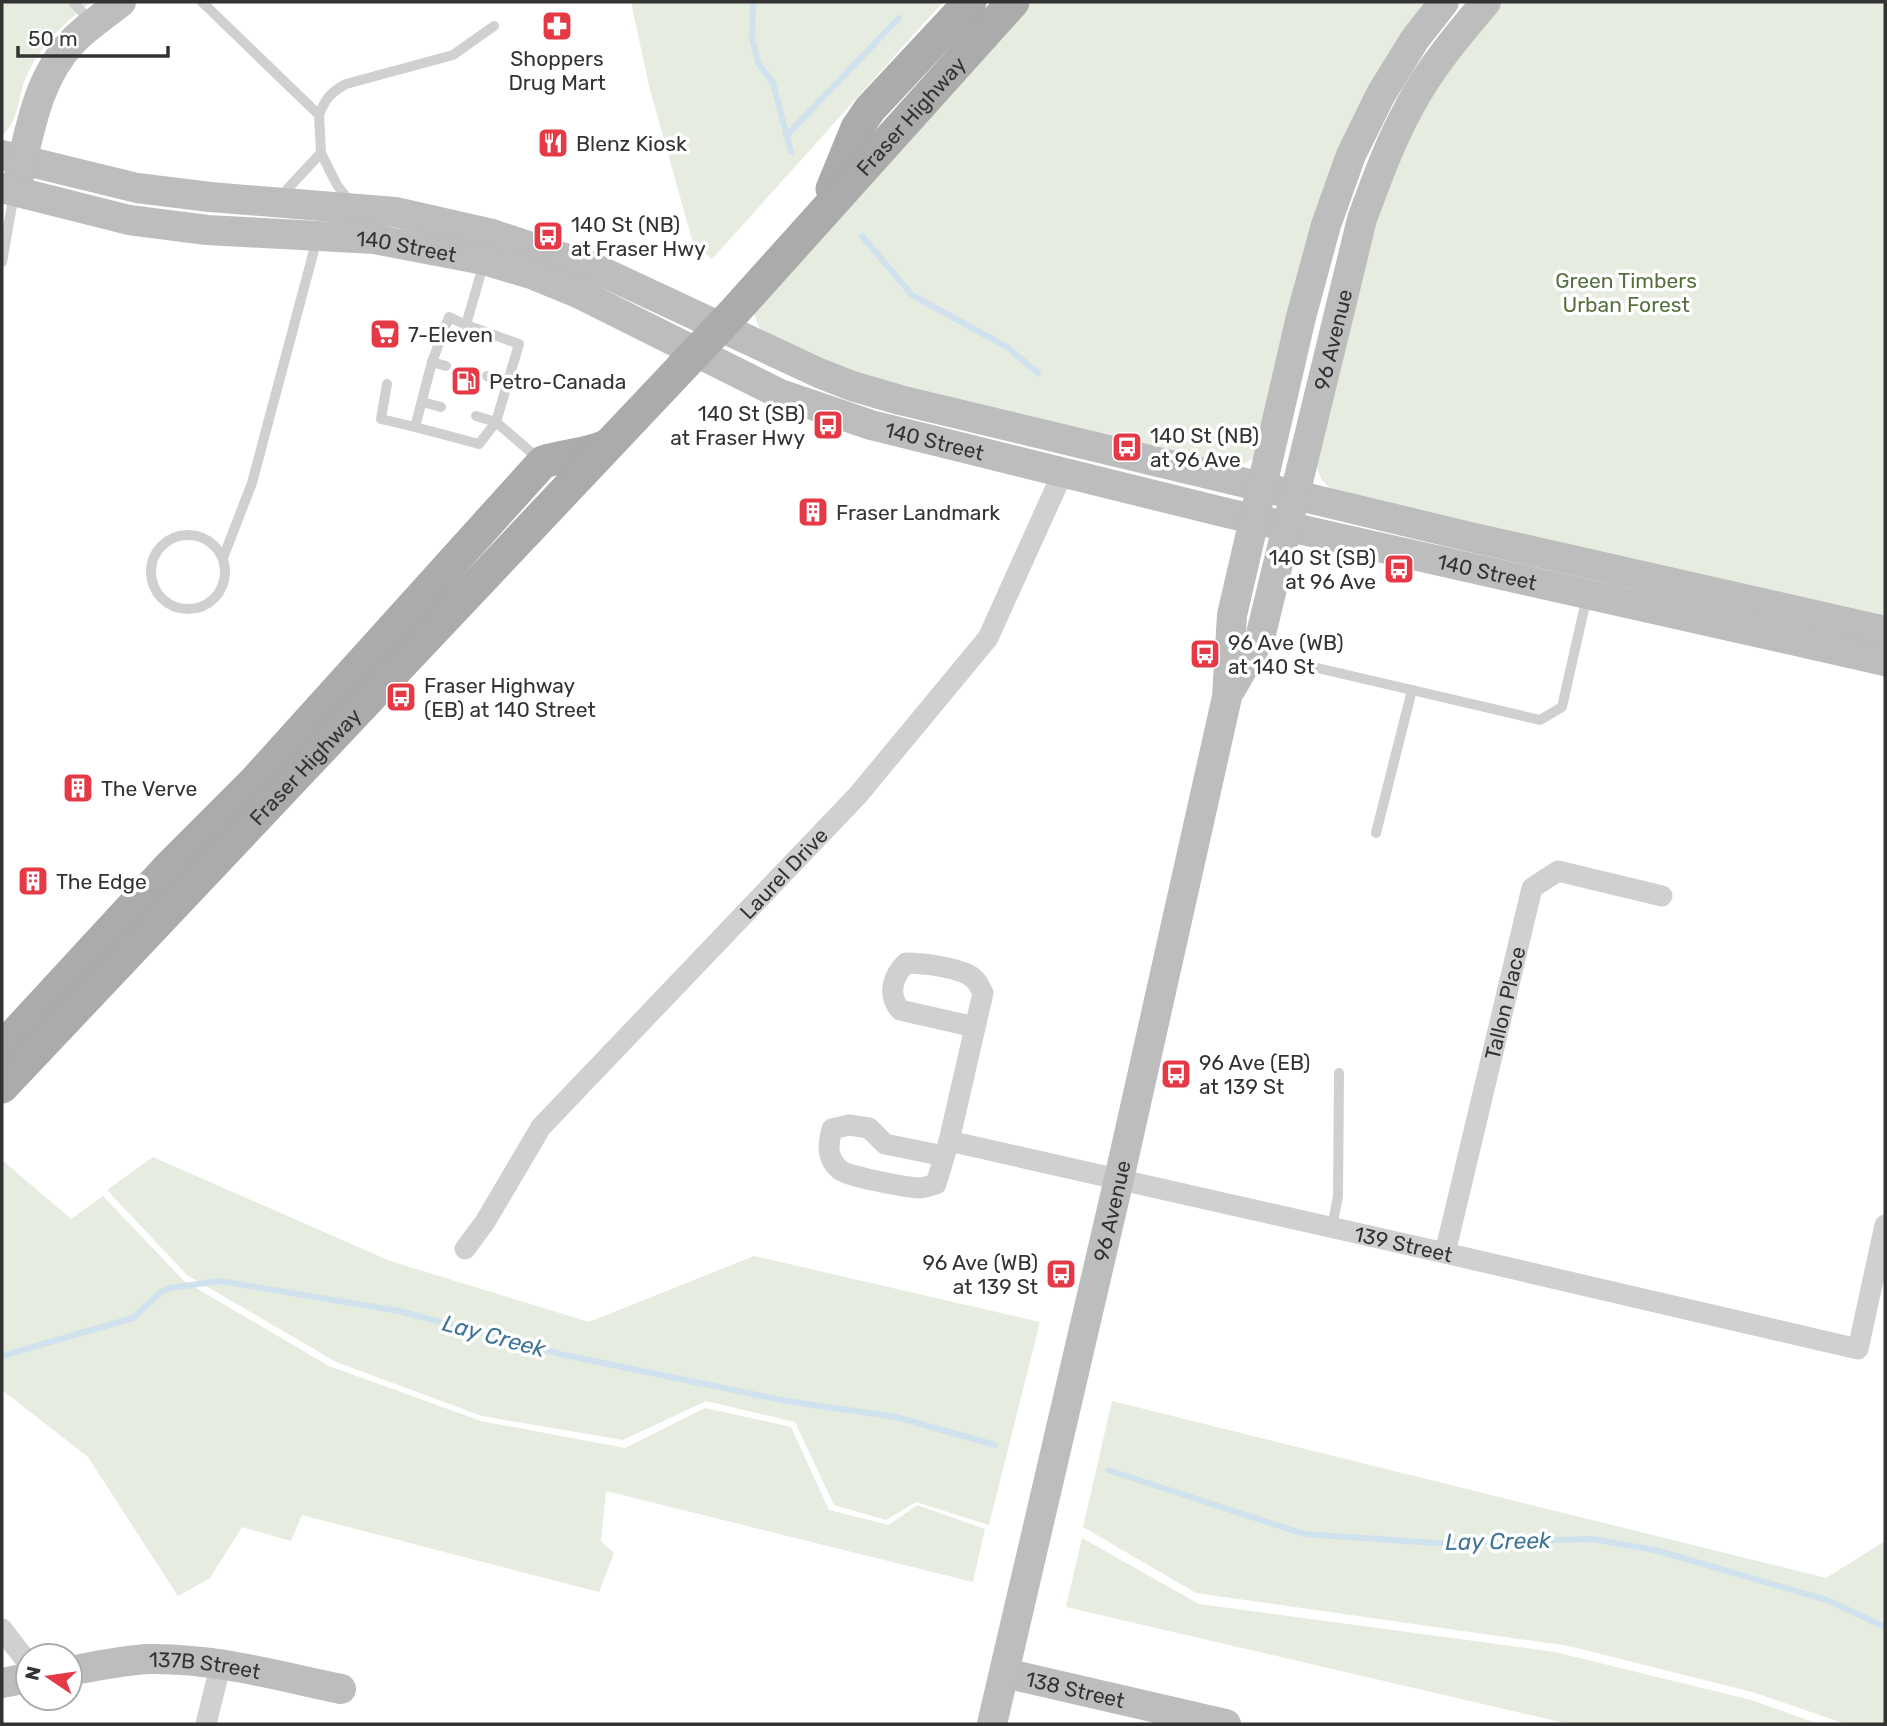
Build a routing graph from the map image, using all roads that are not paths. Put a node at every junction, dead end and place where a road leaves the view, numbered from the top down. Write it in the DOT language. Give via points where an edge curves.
graph roads {
  1 [pos="73,2"];
  2 [pos="121,2"];
  3 [pos="202,2"];
  4 [pos="970,2"];
  5 [pos="1013,2"];
  6 [pos="1444,2"];
  7 [pos="1486,2"];
  8 [pos="94,24"];
  9 [pos="494,26"];
  10 [pos="318,115"];
  11 [pos="321,153"];
  12 [pos="12,157"];
  13 [pos="8,190"];
  14 [pos="276,202"];
  15 [pos="354,208"];
  16 [pos="808,228"];
  17 [pos="317,236"];
  18 [pos="484,260"];
  19 [pos="2,262"];
  20 [pos="466,325"];
  21 [pos="720,325"];
  22 [pos="695,351"];
  23 [pos="432,362"];
  24 [pos="446,366"];
  25 [pos="487,376"];
  26 [pos="509,381"];
  27 [pos="387,384"];
  28 [pos="422,402"];
  29 [pos="441,407"];
  30 [pos="475,416"];
  31 [pos="496,422"];
  32 [pos="415,427"];
  33 [pos="608,444"];
  34 [pos="543,462"];
  35 [pos="1063,472"];
  36 [pos="1262,488"];
  37 [pos="1294,495"];
  38 [pos="1254,520"];
  39 [pos="1286,527"];
  40 [pos="223,558"];
  41 [pos="1587,596"];
  42 [pos="1885,631"];
  43 [pos="1885,661"];
  44 [pos="1296,663"];
  45 [pos="1412,690"];
  46 [pos="1227,697"];
  47 [pos="1376,833"];
  48 [pos="1662,896"];
  49 [pos="975,1027"];
  50 [pos="2,1048"];
  51 [pos="1339,1073"];
  52 [pos="2,1087"];
  53 [pos="946,1148"];
  54 [pos="1119,1180"];
  55 [pos="1885,1225"];
  56 [pos="1332,1227"];
  57 [pos="465,1249"];
  58 [pos="1446,1253"];
  59 [pos="2,1629"];
  60 [pos="14,1645"];
  61 [pos="221,1663"];
  62 [pos="84,1669"];
  63 [pos="1005,1673"];
  64 [pos="341,1689"];
  65 [pos="206,1724"];
  66 [pos="992,1724"];
  67 [pos="1226,1724"];
  1 -- 8 [label="lane"];
  2 -- 8 [label="main road"];
  3 -- 10 [label="lane"];
  4 -- 16 [label="main road, Fraser Highway" via="870,109"];
  5 -- 16 [label="main road, Fraser Highway"];
  6 -- 36 [label="main road, 96 Avenue" via="1381,94 1351,155 1313,268"];
  7 -- 37 [label="main road, 96 Avenue" via="1447,48 1410,105 1380,168 1362,219"];
  8 -- 12 [label="main road" via="75,40 48,76"];
  9 -- 10 [label="lane" via="453,55 332,91"];
  10 -- 11 [label="lane"];
  11 -- 14 [label="lane"];
  11 -- 15 [label="lane"];
  12 -- 13 [label="main road"];
  12 -- 14 [label="main road, 140 Street" via="136,188"];
  13 -- 17 [label="main road, 140 Street" via="130,220"];
  13 -- 19 [label="lane"];
  14 -- 15 [label="main road, 140 Street"];
  15 -- 21 [label="main road, 140 Street" via="492,233 592,267"];
  16 -- 21 [label="main road, Fraser Highway"];
  17 -- 18 [label="main road, 140 Street" via="374,239"];
  17 -- 40 [label="lane" via="252,483"];
  18 -- 20 [label="lane"];
  18 -- 22 [label="main road, 140 Street" via="578,293"];
  20 -- 23 [label="lane" via="449,317"];
  20 -- 26 [label="lane" via="519,344"];
  21 -- 22 [label="main road, Fraser Highway"];
  21 -- 36 [label="main road, 140 Street" via="820,373 900,400"];
  22 -- 33 [label="main road, Fraser Highway"];
  22 -- 35 [label="main road, 140 Street" via="780,394 827,411"];
  23 -- 24 [label="lane"];
  23 -- 28 [label="lane"];
  25 -- 26 [label="lane"];
  26 -- 31 [label="lane"];
  27 -- 32 [label="lane" via="381,419"];
  28 -- 29 [label="lane"];
  28 -- 32 [label="lane"];
  30 -- 31 [label="lane"];
  31 -- 32 [label="lane" via="479,444"];
  31 -- 34 [label="lane"];
  33 -- 34 [label="main road, Fraser Highway" via="590,453"];
  33 -- 52 [label="main road, Fraser Highway"];
  34 -- 50 [label="main road, Fraser Highway" via="254,782"];
  35 -- 38 [label="main road, 140 Street"];
  35 -- 57 [label="street, Laurel Drive" via="988,638 859,794 541,1128"];
  36 -- 37 [label="main road, 140 Street"];
  36 -- 38 [label="main road, 96 Avenue"];
  37 -- 39 [label="main road, 96 Avenue"];
  37 -- 42 [label="main road, 140 Street"];
  38 -- 39 [label="main road, 140 Street"];
  38 -- 46 [label="main road, 96 Avenue" via="1232,615"];
  39 -- 41 [label="main road, 140 Street"];
  39 -- 46 [label="main road, 96 Avenue" via="1260,638"];
  40 -- 40 [label="lane" via="207,539 183,534 161,545 154,555 151,580 156,592 174,607 199,608 210,603 224,583"];
  41 -- 43 [label="main road, 140 Street"];
  41 -- 45 [label="lane" via="1562,707 1540,720"];
  44 -- 45 [label="lane"];
  45 -- 47 [label="lane"];
  46 -- 54 [label="main road, 96 Avenue"];
  48 -- 58 [label="street, Tallon Place" via="1559,871 1532,888"];
  49 -- 53 [label="street, 139 Street"];
  51 -- 56 [label="lane" via="1338,1196"];
  53 -- 53 [label="street, 139 Street" via="885,1144 869,1128 849,1125 832,1129 827,1146 841,1171 920,1188 936,1184"];
  53 -- 54 [label="street, 139 Street"];
  54 -- 56 [label="street, 139 Street"];
  54 -- 63 [label="main road, 96 Avenue"];
  55 -- 58 [label="street, 139 Street" via="1857,1349"];
  56 -- 58 [label="street, 139 Street"];
  59 -- 60 [label="street"];
  61 -- 62 [label="main road, 137B Street" via="148,1659"];
  61 -- 64 [label="main road, 137B Street"];
  61 -- 65 [label="street"];
  63 -- 66 [label="main road, 96 Avenue"];
  63 -- 67 [label="main road, 138 Street"];
}
